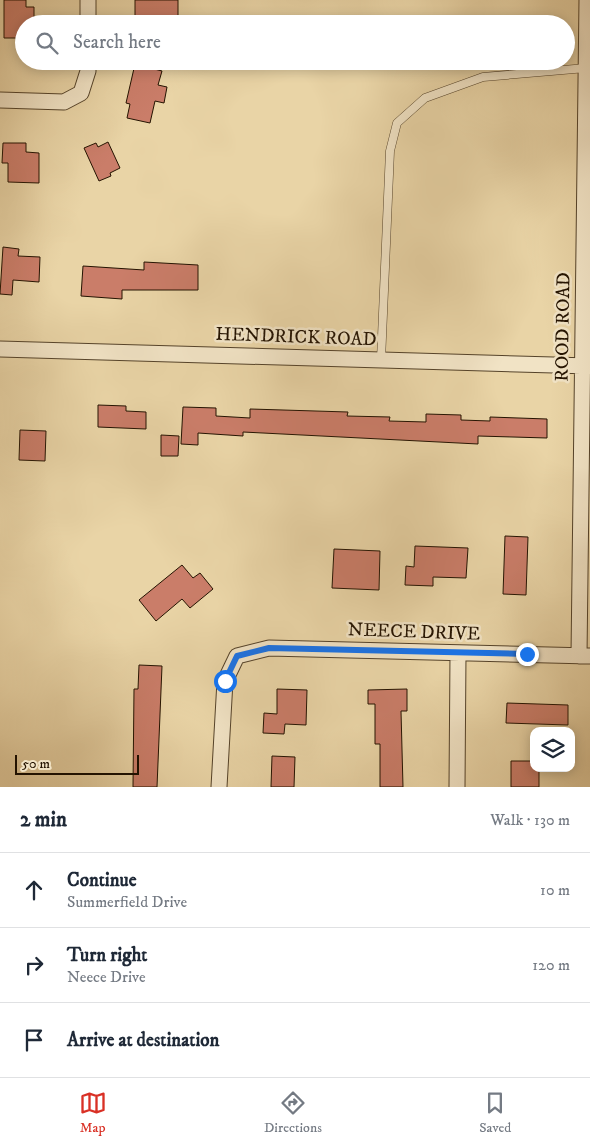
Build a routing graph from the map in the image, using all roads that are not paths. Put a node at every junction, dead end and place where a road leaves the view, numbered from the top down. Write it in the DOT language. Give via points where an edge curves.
graph roads {
  1 [pos="88,0"];
  2 [pos="587,0"];
  3 [pos="88,15"];
  4 [pos="586,68"];
  5 [pos="575,69"];
  6 [pos="88,70"];
  7 [pos="563,70"];
  8 [pos="588,95"];
  9 [pos="0,100"];
  10 [pos="0,348"];
  11 [pos="381,360"];
  12 [pos="586,366"];
  13 [pos="458,654"];
  14 [pos="585,656"];
  15 [pos="219,787"];
  16 [pos="457,787"];
  1 -- 3 [label="street"];
  2 -- 4 [label="street, ROOD ROAD"];
  4 -- 5 [label="lane"];
  4 -- 8 [label="street, ROOD ROAD"];
  6 -- 9 [label="street" via="81,93 64,102"];
  7 -- 11 [label="lane" via="483,77 425,98 397,123 390,151"];
  8 -- 12 [label="street, ROOD ROAD"];
  10 -- 11 [label="street, HENDRICK ROAD"];
  11 -- 12 [label="street, HENDRICK ROAD"];
  12 -- 14 [label="street, ROOD ROAD"];
  13 -- 14 [label="street, NEECE DRIVE"];
  13 -- 15 [label="street, NEECE DRIVE" via="269,648 237,656 225,681"];
  13 -- 16 [label="street"];
}
